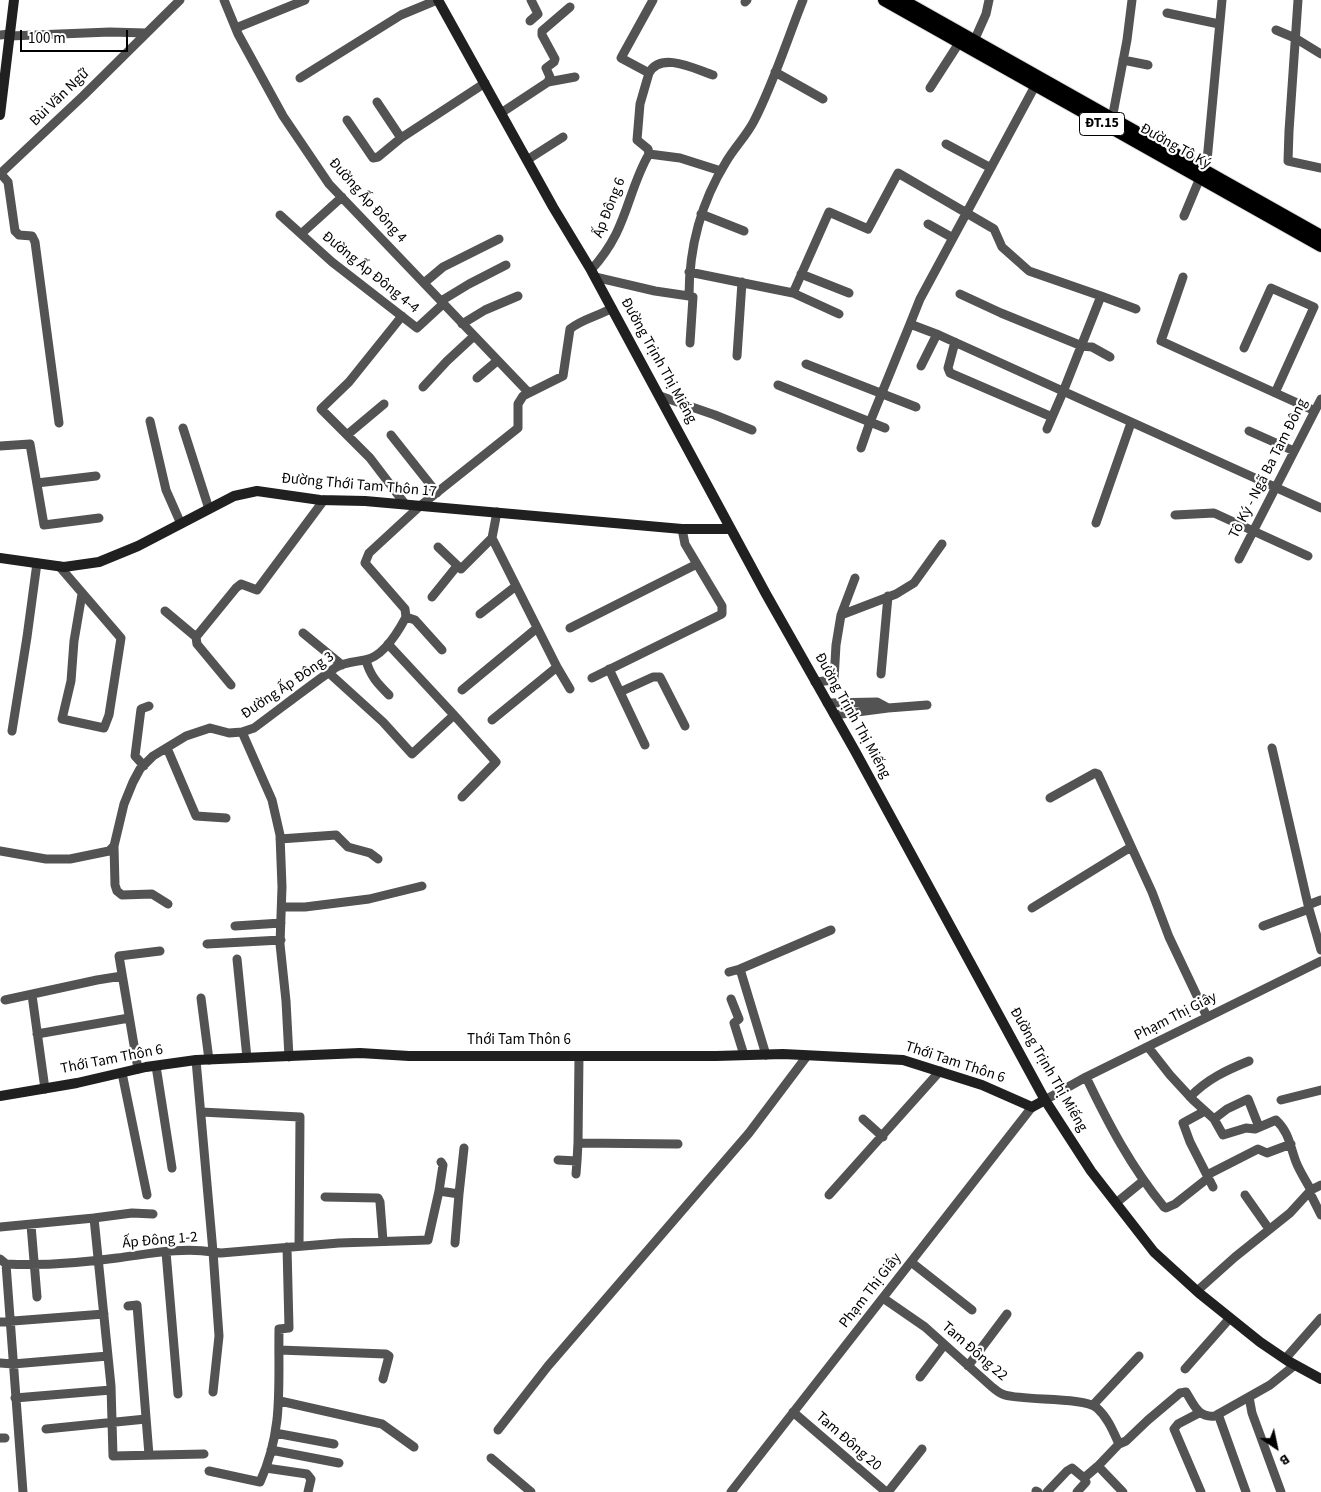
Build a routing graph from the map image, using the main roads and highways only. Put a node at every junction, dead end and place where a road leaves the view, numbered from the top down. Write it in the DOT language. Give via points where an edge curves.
graph roads {
  1 [pos="884,0"];
  2 [pos="902,0"];
  3 [pos="1201,174"];
  4 [pos="1321,236"];
  5 [pos="1321,246"];
  1 -- 3 [label="main road, Đường Tô Ký / ĐT.15" via="1035,86"];
  2 -- 3 [label="main road, Đường Tô Ký / ĐT.15" via="1112,119"];
  3 -- 4 [label="main road, Đường Tô Ký / ĐT.15"];
  3 -- 5 [label="main road, Đường Tô Ký / ĐT.15"];
}
